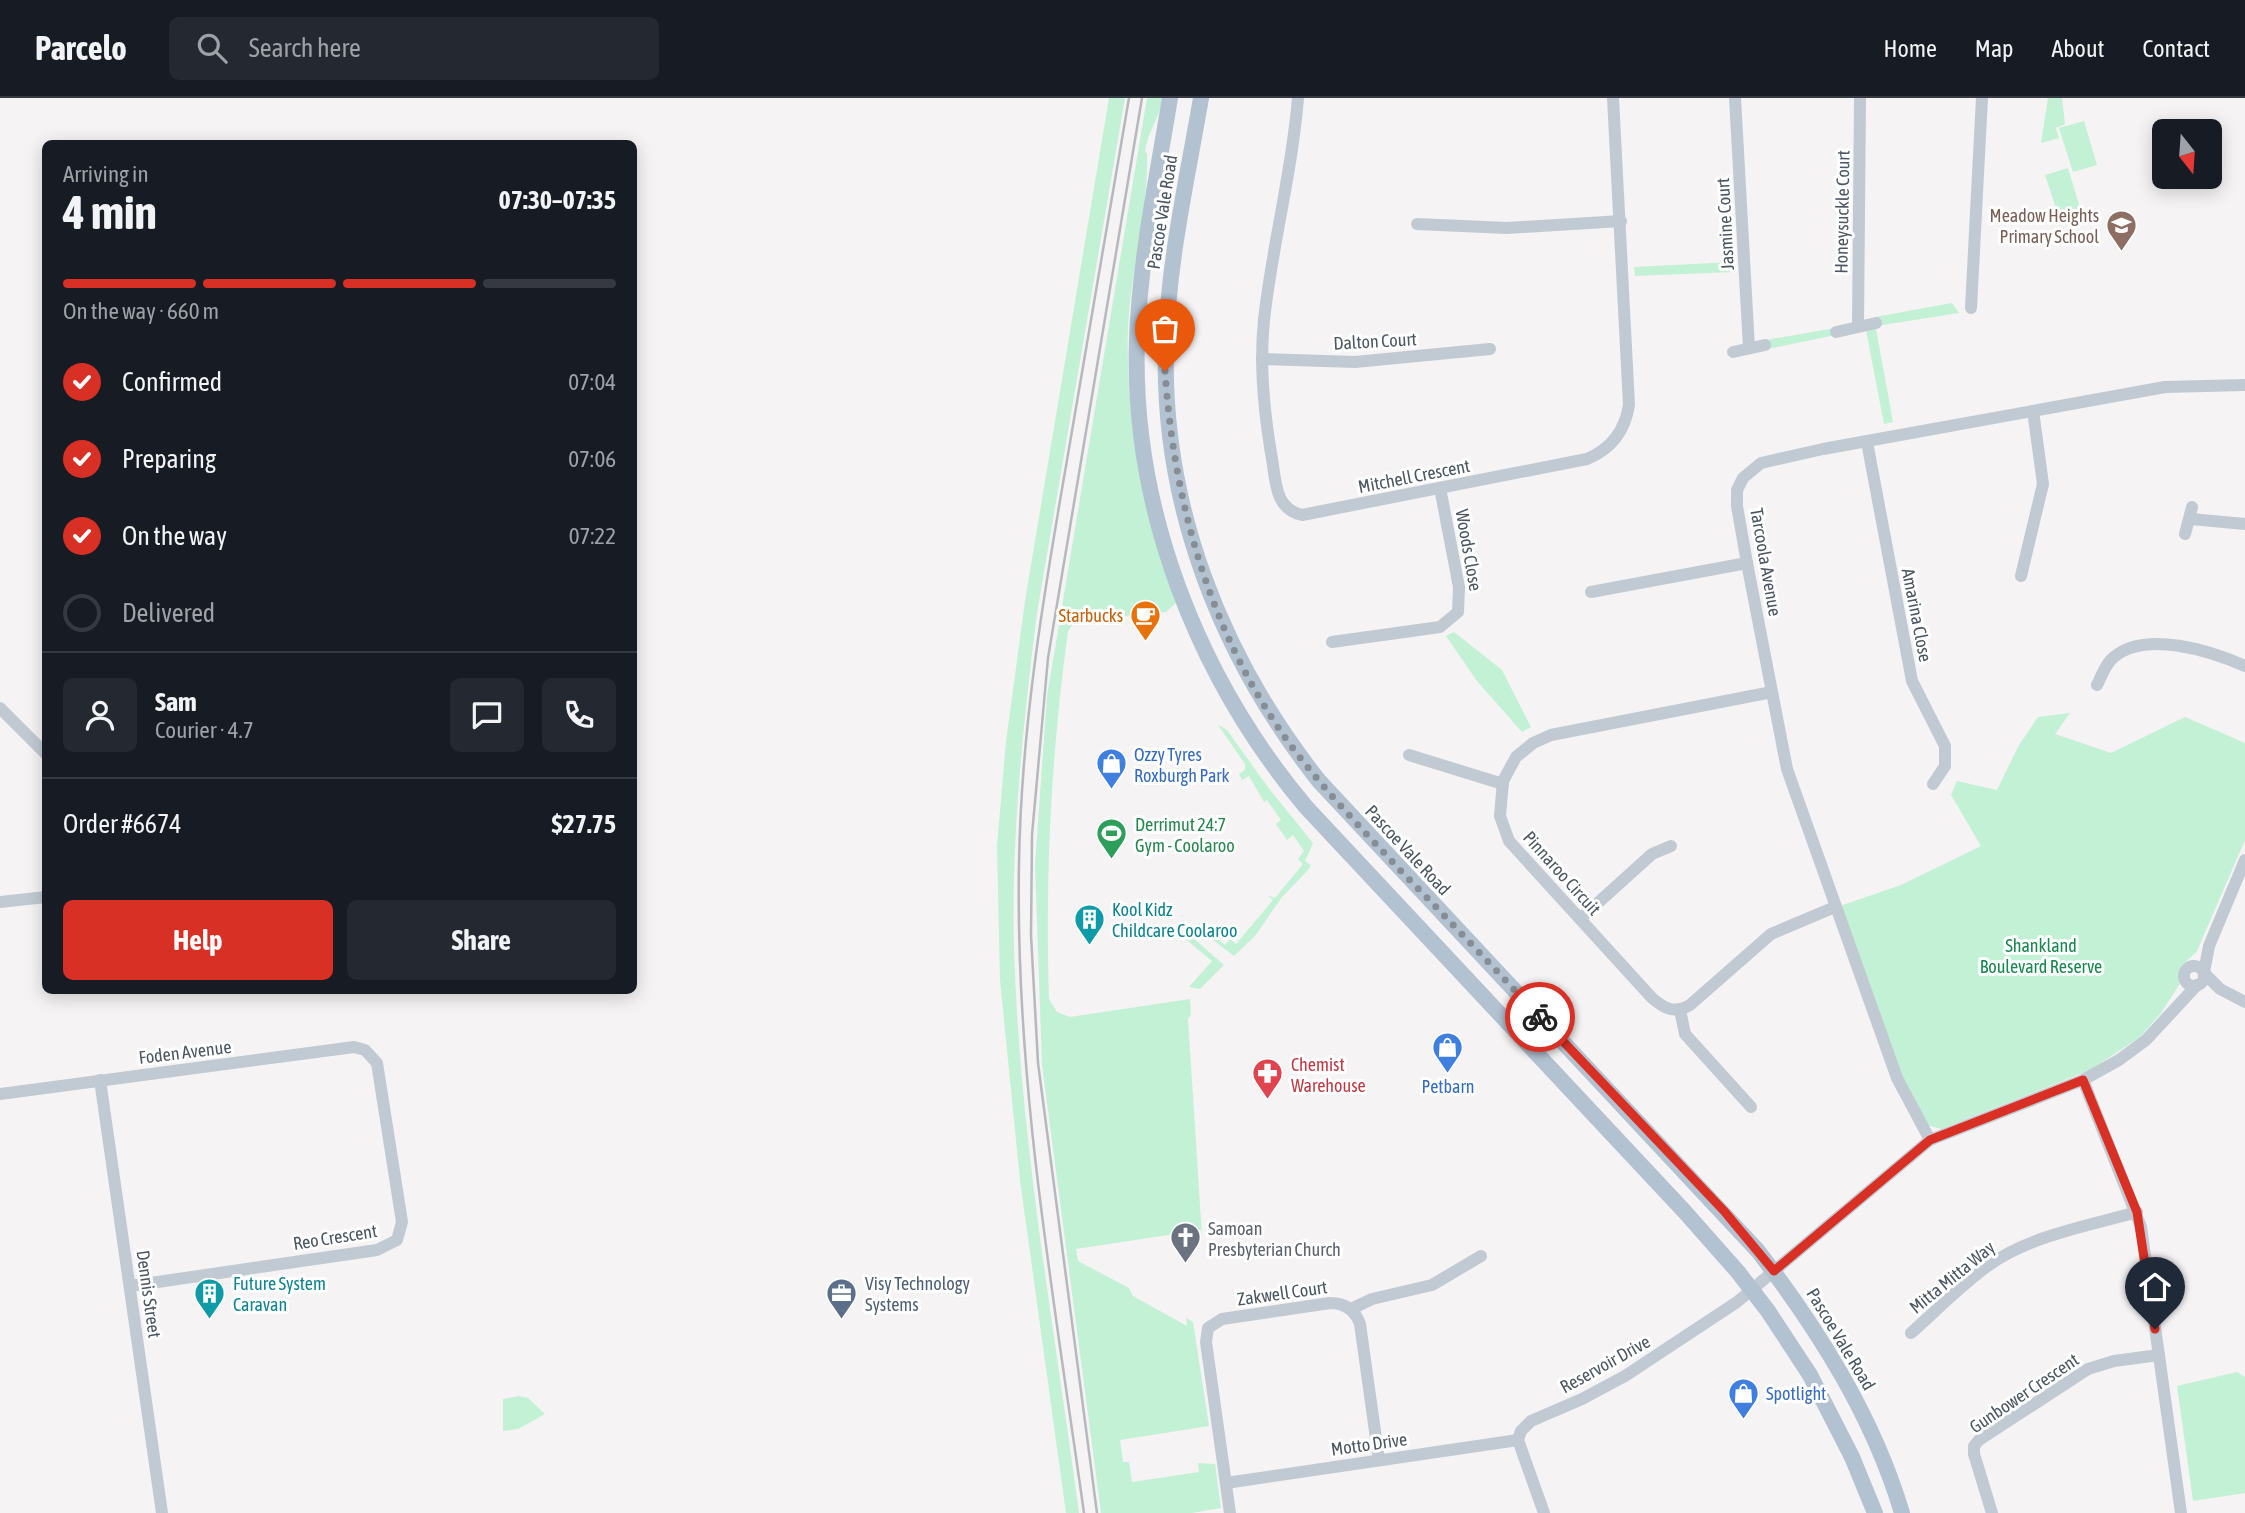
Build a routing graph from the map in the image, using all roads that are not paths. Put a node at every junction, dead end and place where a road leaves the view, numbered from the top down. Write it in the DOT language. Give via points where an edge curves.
graph roads {
  1 [pos="1171,98"];
  2 [pos="1200,98"];
  3 [pos="1298,98"];
  4 [pos="1613,98"];
  5 [pos="1735,98"];
  6 [pos="1860,98"];
  7 [pos="1982,98"];
  8 [pos="1620,221"];
  9 [pos="1415,224"];
  10 [pos="1969,309"];
  11 [pos="1876,323"];
  12 [pos="1858,325"];
  13 [pos="1836,332"];
  14 [pos="1765,345"];
  15 [pos="1749,348"];
  16 [pos="1494,350"];
  17 [pos="1733,352"];
  18 [pos="1262,359"];
  19 [pos="2245,385"];
  20 [pos="2033,411"];
  21 [pos="1867,442"];
  22 [pos="1440,488"];
  23 [pos="2245,524"];
  24 [pos="2185,534"];
  25 [pos="1747,563"];
  26 [pos="2021,579"];
  27 [pos="1589,594"];
  28 [pos="1331,643"];
  29 [pos="2245,666"];
  30 [pos="2097,685"];
  31 [pos="1772,692"];
  32 [pos="0,708"];
  33 [pos="42,750"];
  34 [pos="1408,753"];
  35 [pos="1503,784"];
  36 [pos="1932,786"];
  37 [pos="1369,836"];
  38 [pos="1672,847"];
  39 [pos="1350,855"];
  40 [pos="2245,860"];
  41 [pos="42,897"];
  42 [pos="0,902"];
  43 [pos="1835,907"];
  44 [pos="1580,919"];
  45 [pos="2197,977"];
  46 [pos="2245,1002"];
  47 [pos="1679,1010"];
  48 [pos="372,1055"];
  49 [pos="100,1080"];
  50 [pos="2083,1080"];
  51 [pos="0,1094"];
  52 [pos="1753,1110"];
  53 [pos="1930,1140"];
  54 [pos="2137,1212"];
  55 [pos="1481,1256"];
  56 [pos="1774,1271"];
  57 [pos="130,1286"];
  58 [pos="1752,1290"];
  59 [pos="1352,1309"];
  60 [pos="1911,1333"];
  61 [pos="2159,1355"];
  62 [pos="1518,1440"];
  63 [pos="1379,1460"];
  64 [pos="1226,1483"];
  65 [pos="162,1513"];
  66 [pos="1230,1513"];
  67 [pos="1544,1513"];
  68 [pos="1875,1513"];
  69 [pos="1902,1513"];
  70 [pos="1992,1513"];
  71 [pos="2181,1513"];
  1 -- 39 [label="main road, Pascoe Vale Road" via="1144,250 1137,342 1139,418 1153,499 1175,581 1218,677 1277,771"];
  2 -- 37 [label="main road, Pascoe Vale Road" via="1171,275 1166,343 1168,410 1182,501 1214,604 1254,687 1297,753"];
  3 -- 18 [label="street, Mitchell Crescent"];
  4 -- 8 [label="street, Mitchell Crescent"];
  5 -- 15 [label="street, Jasmine Court"];
  6 -- 12 [label="street, Honeysuckle Court"];
  7 -- 10 [label="street"];
  8 -- 9 [label="street" via="1507,228"];
  8 -- 22 [label="street, Mitchell Crescent" via="1629,405 1621,431 1601,453 1587,459"];
  11 -- 12 [label="street"];
  12 -- 13 [label="street"];
  14 -- 15 [label="street"];
  15 -- 17 [label="street"];
  16 -- 18 [label="street, Dalton Court" via="1355,362"];
  18 -- 22 [label="street, Mitchell Crescent" via="1263,400 1277,489 1290,512 1309,514"];
  19 -- 20 [label="street, Tarcoola Avenue" via="2165,387"];
  20 -- 21 [label="street, Tarcoola Avenue"];
  20 -- 26 [label="street" via="2043,484"];
  21 -- 25 [label="street, Tarcoola Avenue" via="1752,467 1737,490"];
  21 -- 36 [label="street, Amarina Close" via="1912,681 1945,746 1945,766"];
  22 -- 28 [label="street, Woods Close" via="1459,587 1458,611 1440,627"];
  23 -- 24 [label="street" via="2192,513"];
  25 -- 27 [label="street"];
  25 -- 31 [label="street, Tarcoola Avenue"];
  29 -- 30 [label="street" via="2182,646 2147,646 2117,654"];
  31 -- 35 [label="street, Pinnaroo Circuit" via="1551,735 1516,757"];
  31 -- 43 [label="street, Tarcoola Avenue" via="1787,769"];
  32 -- 33 [label="street"];
  34 -- 35 [label="street"];
  35 -- 44 [label="street, Pinnaroo Circuit" via="1500,816 1509,841"];
  37 -- 39 [label="main road"];
  37 -- 56 [label="main road, Pascoe Vale Road" via="1725,1212"];
  38 -- 44 [label="street" via="1651,854"];
  39 -- 58 [label="main road, Pascoe Vale Road" via="1693,1219"];
  40 -- 45 [label="street, Reservoir Drive"];
  41 -- 42 [label="street"];
  43 -- 47 [label="street" via="1771,934"];
  43 -- 53 [label="street, Tarcoola Avenue" via="1897,1077"];
  44 -- 47 [label="street, Pinnaroo Circuit" via="1652,998"];
  45 -- 46 [label="street"];
  45 -- 50 [label="street, Reservoir Drive" via="2170,1016 2119,1060"];
  47 -- 52 [label="street" via="1685,1034"];
  48 -- 49 [label="street, Foden Avenue" via="354,1047"];
  48 -- 57 [label="street, Reo Crescent" via="381,1074 402,1222 397,1240 377,1250"];
  49 -- 51 [label="street, Foden Avenue"];
  49 -- 57 [label="street, Dennis Street"];
  50 -- 53 [label="street, Reservoir Drive"];
  50 -- 54 [label="street"];
  53 -- 56 [label="street, Reservoir Drive"];
  54 -- 60 [label="street, Mitta Mitta Way" via="2038,1240 2012,1252"];
  54 -- 61 [label="street"];
  55 -- 59 [label="street" via="1432,1285 1372,1299"];
  56 -- 58 [label="street, Reservoir Drive"];
  56 -- 69 [label="main road, Pascoe Vale Road" via="1855,1399"];
  57 -- 65 [label="street, Dennis Street"];
  58 -- 62 [label="street, Reservoir Drive" via="1629,1374 1531,1421"];
  58 -- 68 [label="main road, Pascoe Vale Road" via="1825,1403"];
  59 -- 63 [label="street, Zakwell Court" via="1360,1324"];
  59 -- 64 [label="street, Zakwell Court" via="1330,1303 1222,1319 1208,1328 1206,1342"];
  61 -- 70 [label="street, Gunbower Crescent" via="2088,1369 1979,1440 1974,1454"];
  61 -- 71 [label="street"];
  62 -- 63 [label="street, Motto Drive"];
  62 -- 67 [label="street"];
  63 -- 64 [label="street, Motto Drive"];
  64 -- 66 [label="street, Zakwell Court"];
}
